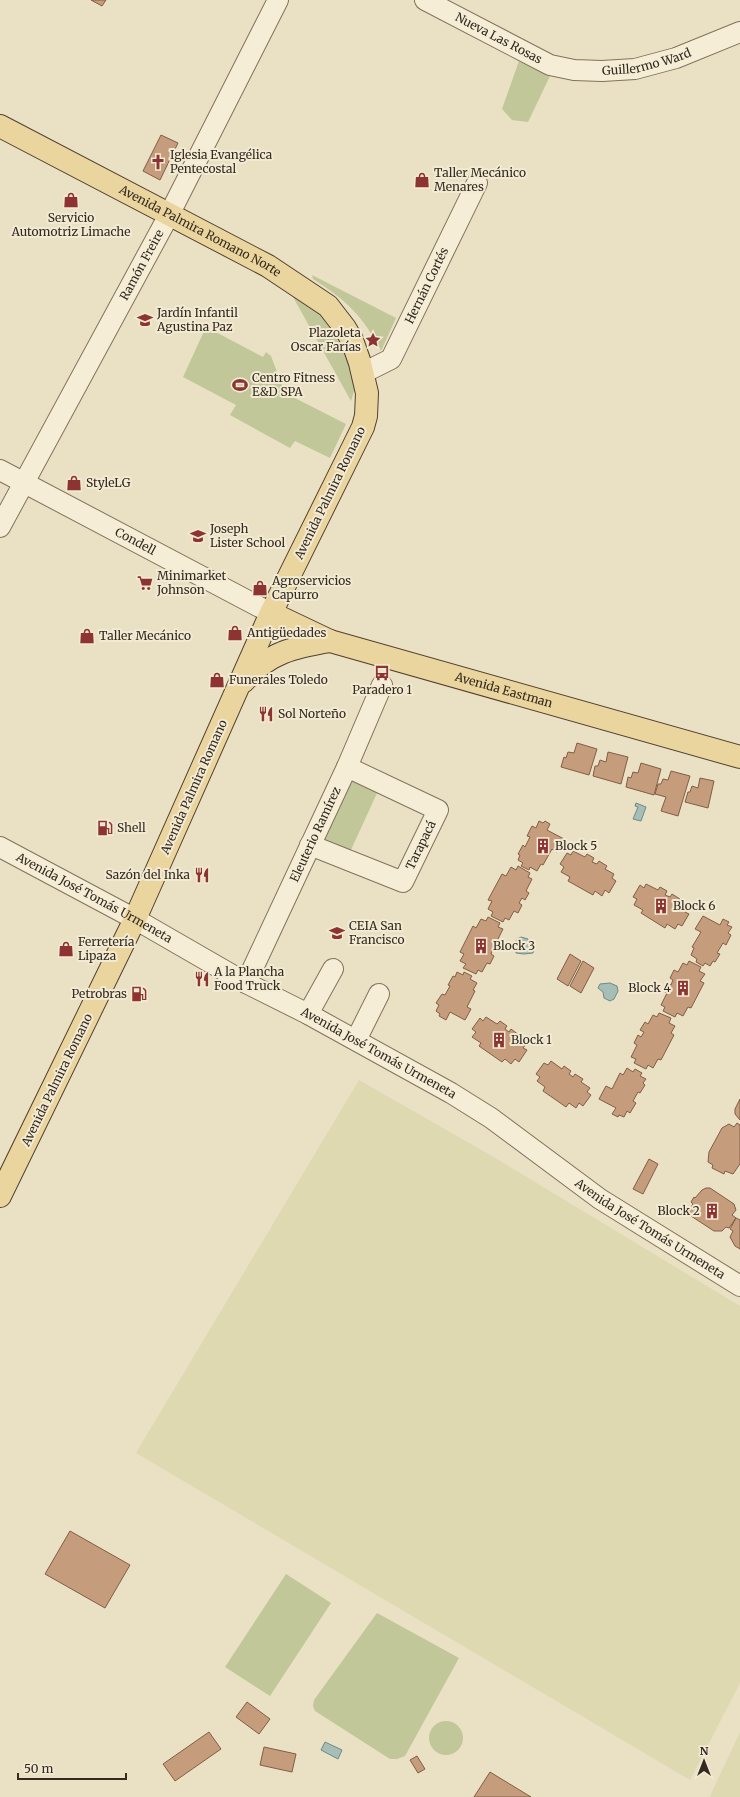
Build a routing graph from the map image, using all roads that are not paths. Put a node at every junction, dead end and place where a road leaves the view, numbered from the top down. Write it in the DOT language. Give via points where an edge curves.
graph roads {
  1 [pos="278,0"];
  2 [pos="425,0"];
  3 [pos="740,32"];
  4 [pos="550,65"];
  5 [pos="0,126"];
  6 [pos="477,183"];
  7 [pos="169,215"];
  8 [pos="363,373"];
  9 [pos="0,470"];
  10 [pos="25,483"];
  11 [pos="0,528"];
  12 [pos="271,613"];
  13 [pos="330,641"];
  14 [pos="382,684"];
  15 [pos="235,695"];
  16 [pos="740,757"];
  17 [pos="346,767"];
  18 [pos="310,845"];
  19 [pos="0,847"];
  20 [pos="135,920"];
  21 [pos="333,969"];
  22 [pos="246,983"];
  23 [pos="379,994"];
  24 [pos="308,1014"];
  25 [pos="356,1040"];
  26 [pos="0,1196"];
  27 [pos="740,1286"];
  1 -- 7 [label="street, Ramón Freire"];
  2 -- 4 [label="street, Nueva Las Rosas"];
  3 -- 4 [label="street, Guillermo Ward" via="676,58 635,69 602,72"];
  5 -- 7 [label="main road, Avenida Palmira Romano Norte"];
  6 -- 8 [label="street, Hernán Cortés" via="391,359"];
  7 -- 8 [label="main road, Avenida Palmira Romano Norte" via="268,266 328,306 352,340"];
  7 -- 10 [label="street, Ramón Freire"];
  8 -- 12 [label="main road, Avenida Palmira Romano" via="368,404 363,427"];
  9 -- 10 [label="street, Condell"];
  10 -- 11 [label="street, Ramón Freire"];
  10 -- 12 [label="street, Condell"];
  12 -- 13 [label="main road, Avenida Eastman"];
  12 -- 15 [label="main road, Avenida Palmira Romano"];
  13 -- 15 [label="main road" via="299,646 273,656 251,673"];
  13 -- 16 [label="main road, Avenida Eastman"];
  14 -- 17 [label="street, Eleuterio Ramírez"];
  15 -- 20 [label="main road, Avenida Palmira Romano"];
  17 -- 18 [label="street, Eleuterio Ramírez"];
  17 -- 18 [label="street, Tarapacá" via="438,810 404,882"];
  18 -- 22 [label="street, Eleuterio Ramírez"];
  19 -- 20 [label="street, Avenida José Tomás Urmeneta"];
  20 -- 22 [label="street, Avenida José Tomás Urmeneta"];
  20 -- 26 [label="main road, Avenida Palmira Romano"];
  21 -- 24 [label="street"];
  22 -- 24 [label="street, Avenida José Tomás Urmeneta"];
  23 -- 25 [label="street"];
  24 -- 25 [label="street, Avenida José Tomás Urmeneta"];
  25 -- 27 [label="street, Avenida José Tomás Urmeneta" via="491,1118 600,1199"];
}
